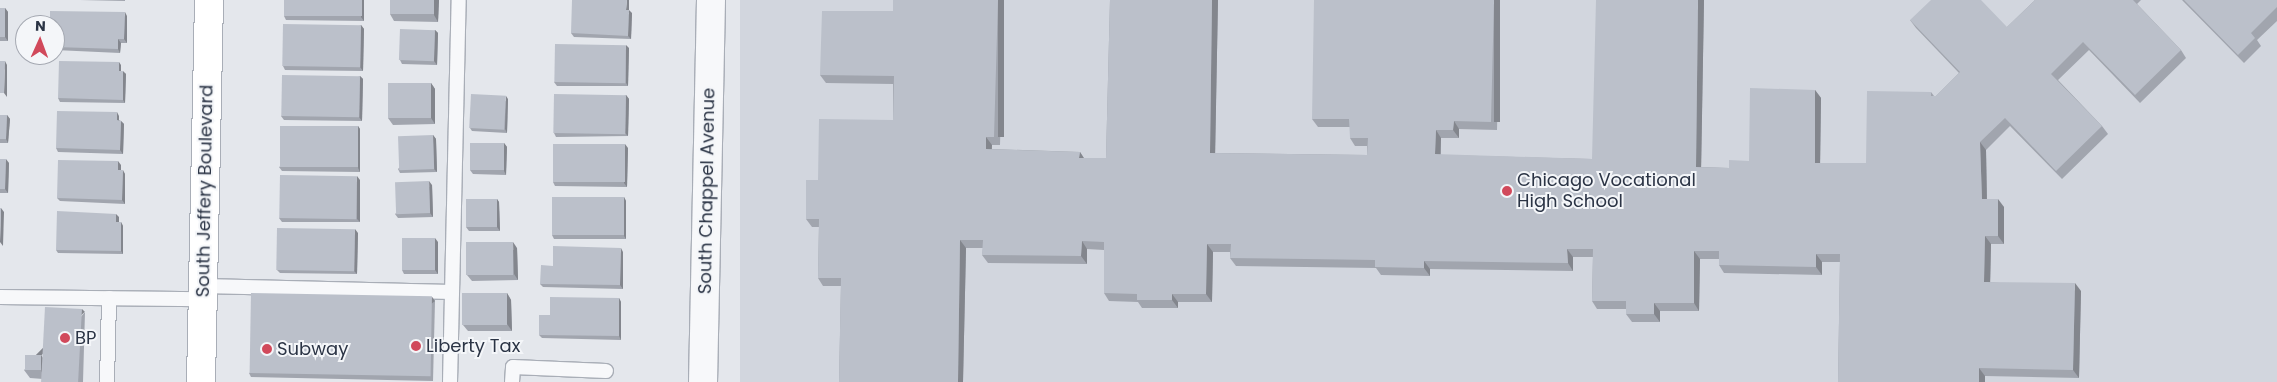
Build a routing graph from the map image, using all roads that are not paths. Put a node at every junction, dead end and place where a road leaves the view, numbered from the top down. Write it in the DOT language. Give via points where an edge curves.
graph roads {
  1 [pos="209,0"];
  2 [pos="459,0"];
  3 [pos="711,0"];
  4 [pos="203,292"];
  5 [pos="452,292"];
  6 [pos="0,297"];
  7 [pos="109,298"];
  8 [pos="606,371"];
  9 [pos="106,382"];
  10 [pos="200,382"];
  11 [pos="450,382"];
  12 [pos="512,382"];
  13 [pos="703,382"];
  1 -- 4 [label="main road, South Jeffery Boulevard"];
  2 -- 5 [label="lane"];
  3 -- 13 [label="street, South Chappel Avenue"];
  4 -- 5 [label="lane"];
  4 -- 7 [label="lane"];
  4 -- 10 [label="main road, South Jeffery Boulevard"];
  5 -- 11 [label="lane"];
  6 -- 7 [label="lane"];
  7 -- 9 [label="lane"];
  8 -- 12 [label="lane" via="513,367"];
}
